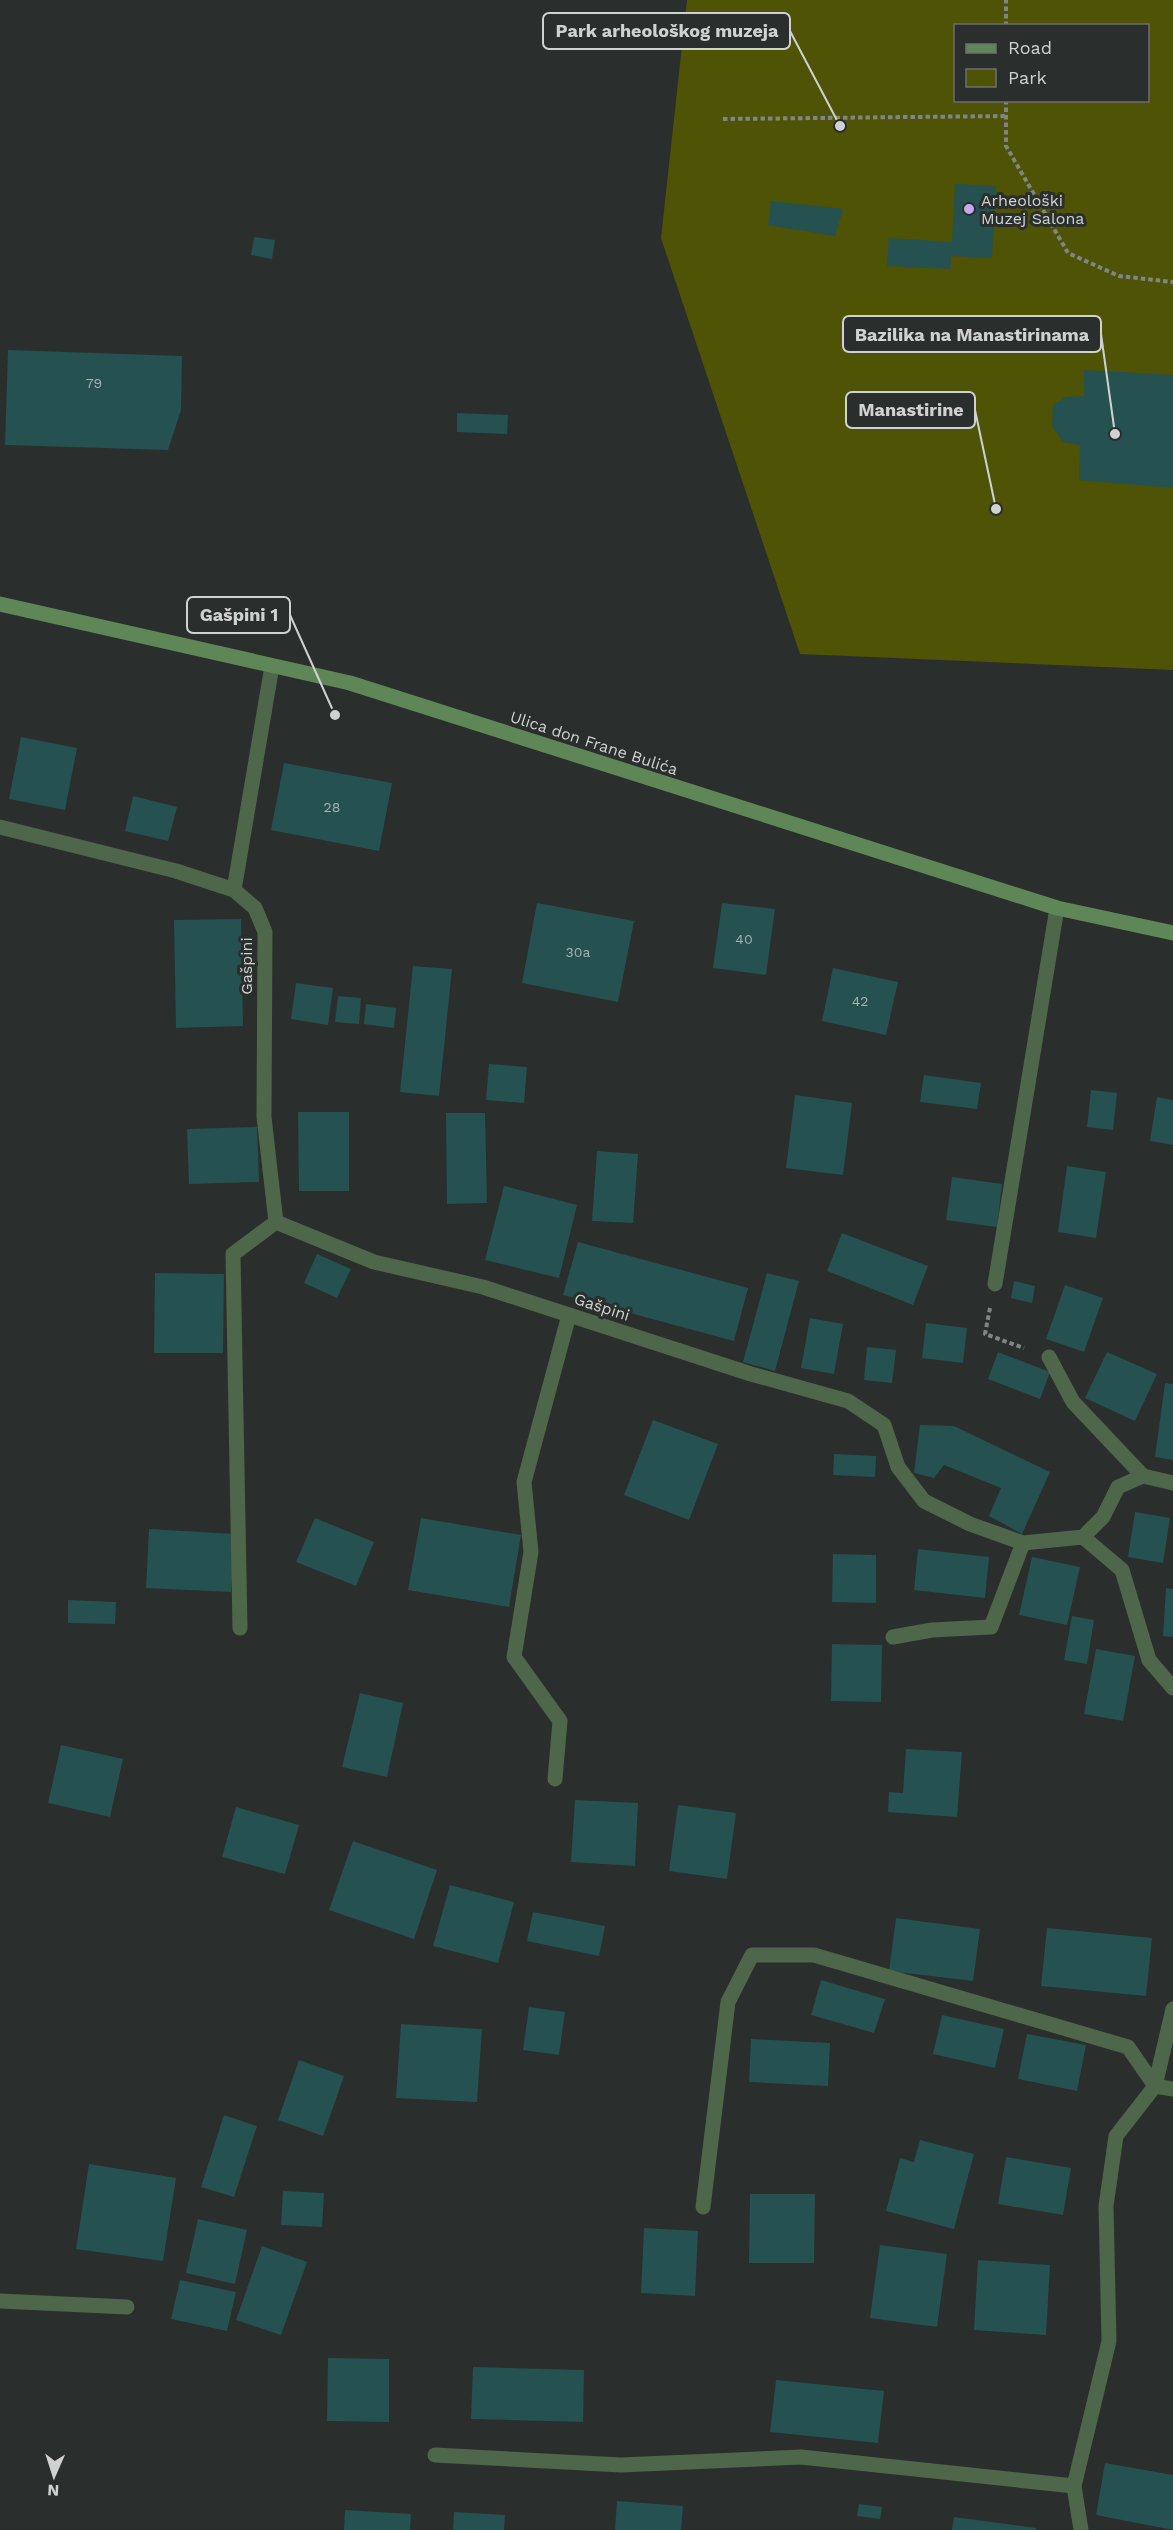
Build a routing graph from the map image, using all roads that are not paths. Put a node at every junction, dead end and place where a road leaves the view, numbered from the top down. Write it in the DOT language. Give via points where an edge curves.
graph roads {
  1 [pos="0,604"];
  2 [pos="272,666"];
  3 [pos="0,827"];
  4 [pos="234,890"];
  5 [pos="1057,908"];
  6 [pos="1173,933"];
  7 [pos="276,1222"];
  8 [pos="994,1284"];
  9 [pos="569,1315"];
  10 [pos="1049,1357"];
  11 [pos="1143,1476"];
  12 [pos="1173,1483"];
  13 [pos="1083,1537"];
  14 [pos="1023,1543"];
  15 [pos="240,1628"];
  16 [pos="893,1637"];
  17 [pos="1173,1688"];
  18 [pos="555,1779"];
  19 [pos="1173,2008"];
  20 [pos="1155,2086"];
  21 [pos="1173,2089"];
  22 [pos="704,2207"];
  23 [pos="0,2301"];
  24 [pos="127,2307"];
  25 [pos="435,2455"];
  26 [pos="1074,2486"];
  27 [pos="1081,2530"];
  1 -- 2 [label="street, Ulica don Frane Bulića"];
  2 -- 4 [label="street"];
  2 -- 5 [label="street, Ulica don Frane Bulića" via="350,683"];
  3 -- 4 [label="street, Gašpini" via="176,871"];
  4 -- 7 [label="street, Gašpini" via="255,908 265,932 264,1117"];
  5 -- 6 [label="street, Ulica don Frane Bulića"];
  5 -- 8 [label="street"];
  7 -- 9 [label="street, Gašpini" via="374,1262 483,1287"];
  7 -- 15 [label="street" via="233,1254"];
  9 -- 14 [label="street, Gašpini" via="848,1401 884,1425 898,1467 924,1501 970,1524"];
  9 -- 18 [label="street" via="524,1482 531,1552 514,1657 560,1720"];
  10 -- 11 [label="street" via="1073,1402"];
  11 -- 12 [label="street"];
  11 -- 13 [label="street" via="1118,1487 1102,1517"];
  13 -- 14 [label="street, Gašpini"];
  13 -- 17 [label="street" via="1122,1570 1149,1660"];
  14 -- 16 [label="street" via="991,1627 932,1630"];
  19 -- 20 [label="street"];
  20 -- 21 [label="street"];
  20 -- 22 [label="street" via="1128,2047 814,1955 752,1955 728,2002"];
  20 -- 26 [label="street" via="1116,2136 1106,2206 1109,2341"];
  23 -- 24 [label="street"];
  25 -- 26 [label="street" via="621,2465 801,2457"];
  26 -- 27 [label="street"];
}
